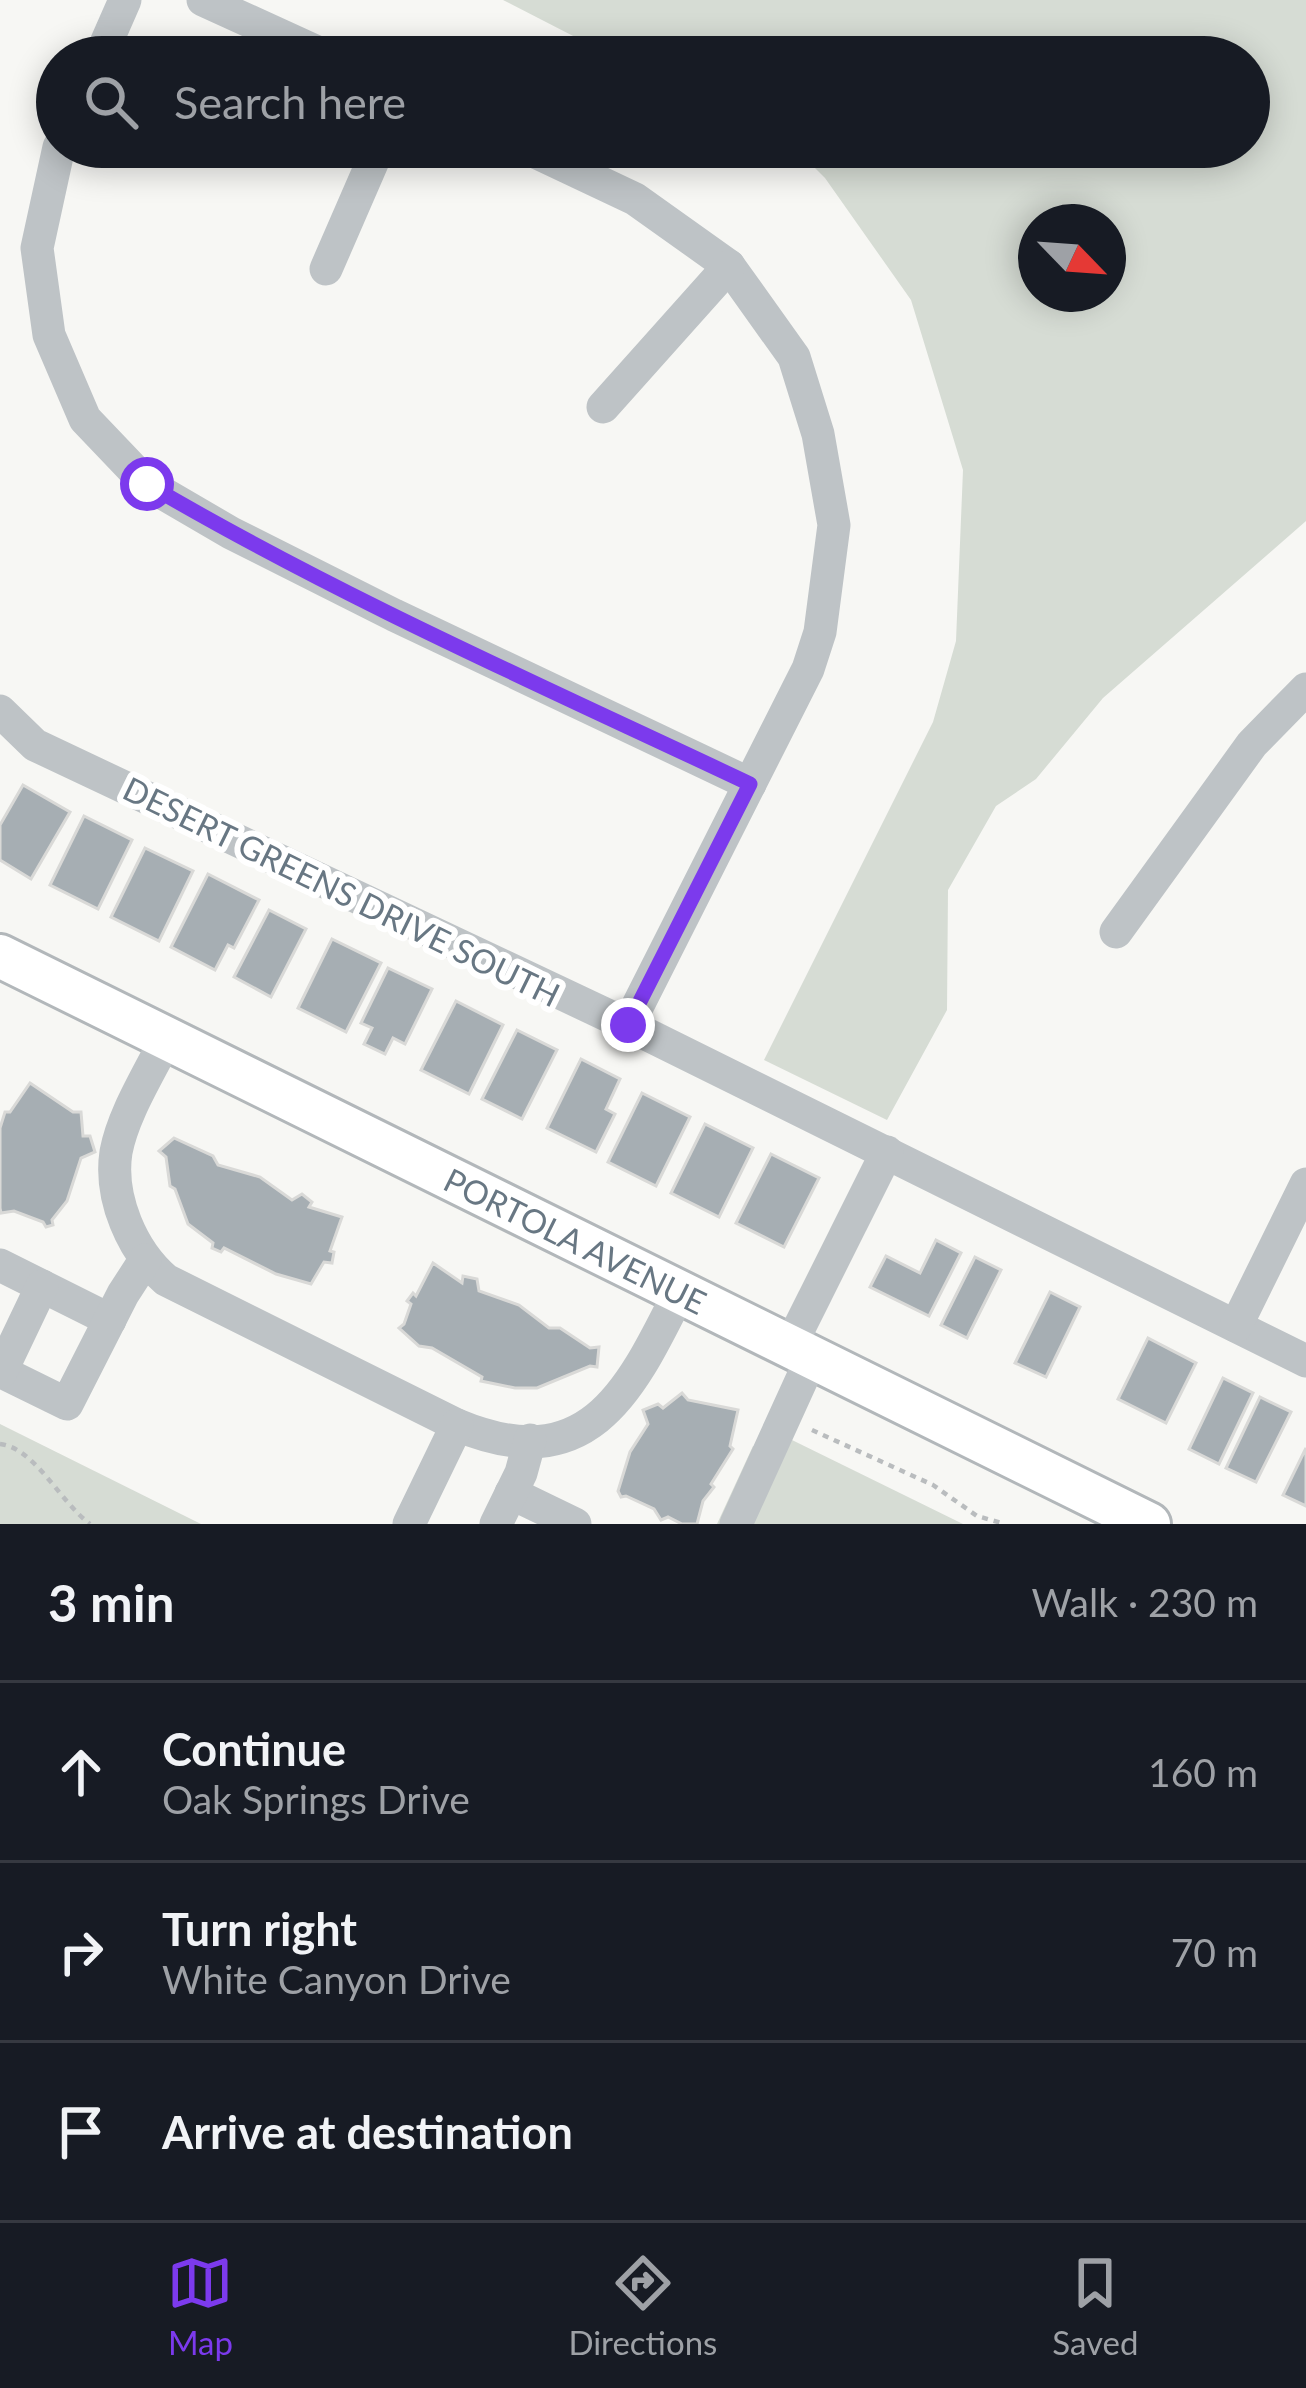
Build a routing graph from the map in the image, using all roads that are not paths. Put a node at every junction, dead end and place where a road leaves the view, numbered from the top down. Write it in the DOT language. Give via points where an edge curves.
graph roads {
  1 [pos="125,0"];
  2 [pos="203,0"];
  3 [pos="109,36"];
  4 [pos="282,36"];
  5 [pos="54,168"];
  6 [pos="371,168"];
  7 [pos="569,168"];
  8 [pos="729,266"];
  9 [pos="326,269"];
  10 [pos="603,406"];
  11 [pos="1306,689"];
  12 [pos="0,711"];
  13 [pos="750,784"];
  14 [pos="1116,932"];
  15 [pos="4,966"];
  16 [pos="628,1025"];
  17 [pos="166,1039"];
  18 [pos="887,1152"];
  19 [pos="1306,1184"];
  20 [pos="145,1260"];
  21 [pos="0,1265"];
  22 [pos="42,1286"];
  23 [pos="680,1292"];
  24 [pos="110,1320"];
  25 [pos="1236,1326"];
  26 [pos="801,1352"];
  27 [pos="1306,1361"];
  28 [pos="0,1371"];
  29 [pos="457,1426"];
  30 [pos="530,1440"];
  31 [pos="504,1509"];
  32 [pos="409,1524"];
  33 [pos="575,1524"];
  34 [pos="736,1524"];
  35 [pos="1148,1524"];
  1 -- 3 [label="street"];
  2 -- 4 [label="street"];
  5 -- 13 [label="street" via="37,248 49,335 85,419 147,484 394,615"];
  6 -- 9 [label="street"];
  7 -- 8 [label="street" via="634,199"];
  8 -- 10 [label="street"];
  8 -- 13 [label="street" via="794,357 835,524 808,669"];
  11 -- 14 [label="street" via="1252,744"];
  12 -- 16 [label="street, DESERT GREENS DRIVE SOUTH" via="35,745"];
  13 -- 16 [label="street"];
  15 -- 17 [label="main road, PORTOLA AVENUE"];
  16 -- 18 [label="street, DESERT GREENS DRIVE SOUTH"];
  17 -- 20 [label="street" via="116,1153 123,1214"];
  17 -- 23 [label="main road, PORTOLA AVENUE"];
  18 -- 25 [label="street, DESERT GREENS DRIVE SOUTH"];
  18 -- 26 [label="street"];
  19 -- 25 [label="street"];
  20 -- 24 [label="street"];
  20 -- 29 [label="street" via="166,1280"];
  21 -- 22 [label="street"];
  22 -- 24 [label="street"];
  22 -- 28 [label="street"];
  23 -- 26 [label="main road, PORTOLA AVENUE"];
  23 -- 30 [label="street" via="618,1402 562,1436"];
  24 -- 28 [label="street" via="67,1404"];
  25 -- 27 [label="street, DESERT GREENS DRIVE SOUTH"];
  26 -- 34 [label="street" via="785,1417"];
  26 -- 35 [label="main road, PORTOLA AVENUE"];
  29 -- 30 [label="street"];
  29 -- 32 [label="street"];
  30 -- 31 [label="street"];
  31 -- 33 [label="street"];
}
